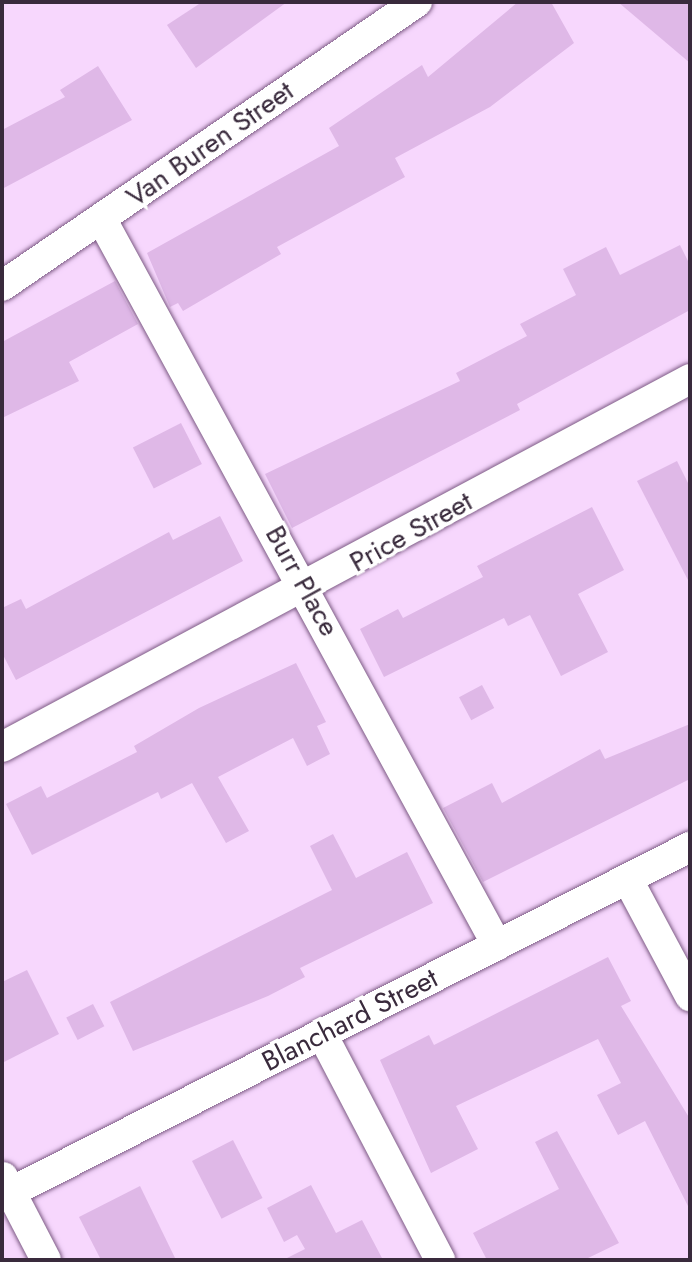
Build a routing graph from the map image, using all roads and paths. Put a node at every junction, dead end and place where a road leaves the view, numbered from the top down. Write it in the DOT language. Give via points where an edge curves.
graph roads {
  1 [pos="417,2"];
  2 [pos="102,220"];
  3 [pos="2,286"];
  4 [pos="690,379"];
  5 [pos="307,589"];
  6 [pos="2,747"];
  7 [pos="690,847"];
  8 [pos="628,880"];
  9 [pos="497,945"];
  10 [pos="690,996"];
  11 [pos="322,1034"];
  12 [pos="6,1184"];
  13 [pos="46,1260"];
  14 [pos="440,1260"];
  1 -- 2 [label="street, Van Buren Street"];
  2 -- 3 [label="street, Van Buren Street"];
  2 -- 5 [label="street, Burr Place"];
  4 -- 5 [label="street, Price Street"];
  5 -- 6 [label="street, Price Street"];
  5 -- 9 [label="street, Burr Place"];
  7 -- 8 [label="street, Blanchard Street"];
  8 -- 9 [label="street, Blanchard Street"];
  8 -- 10 [label="street"];
  9 -- 11 [label="street, Blanchard Street"];
  11 -- 12 [label="street, Blanchard Street"];
  11 -- 14 [label="street"];
  12 -- 13 [label="street"];
}
